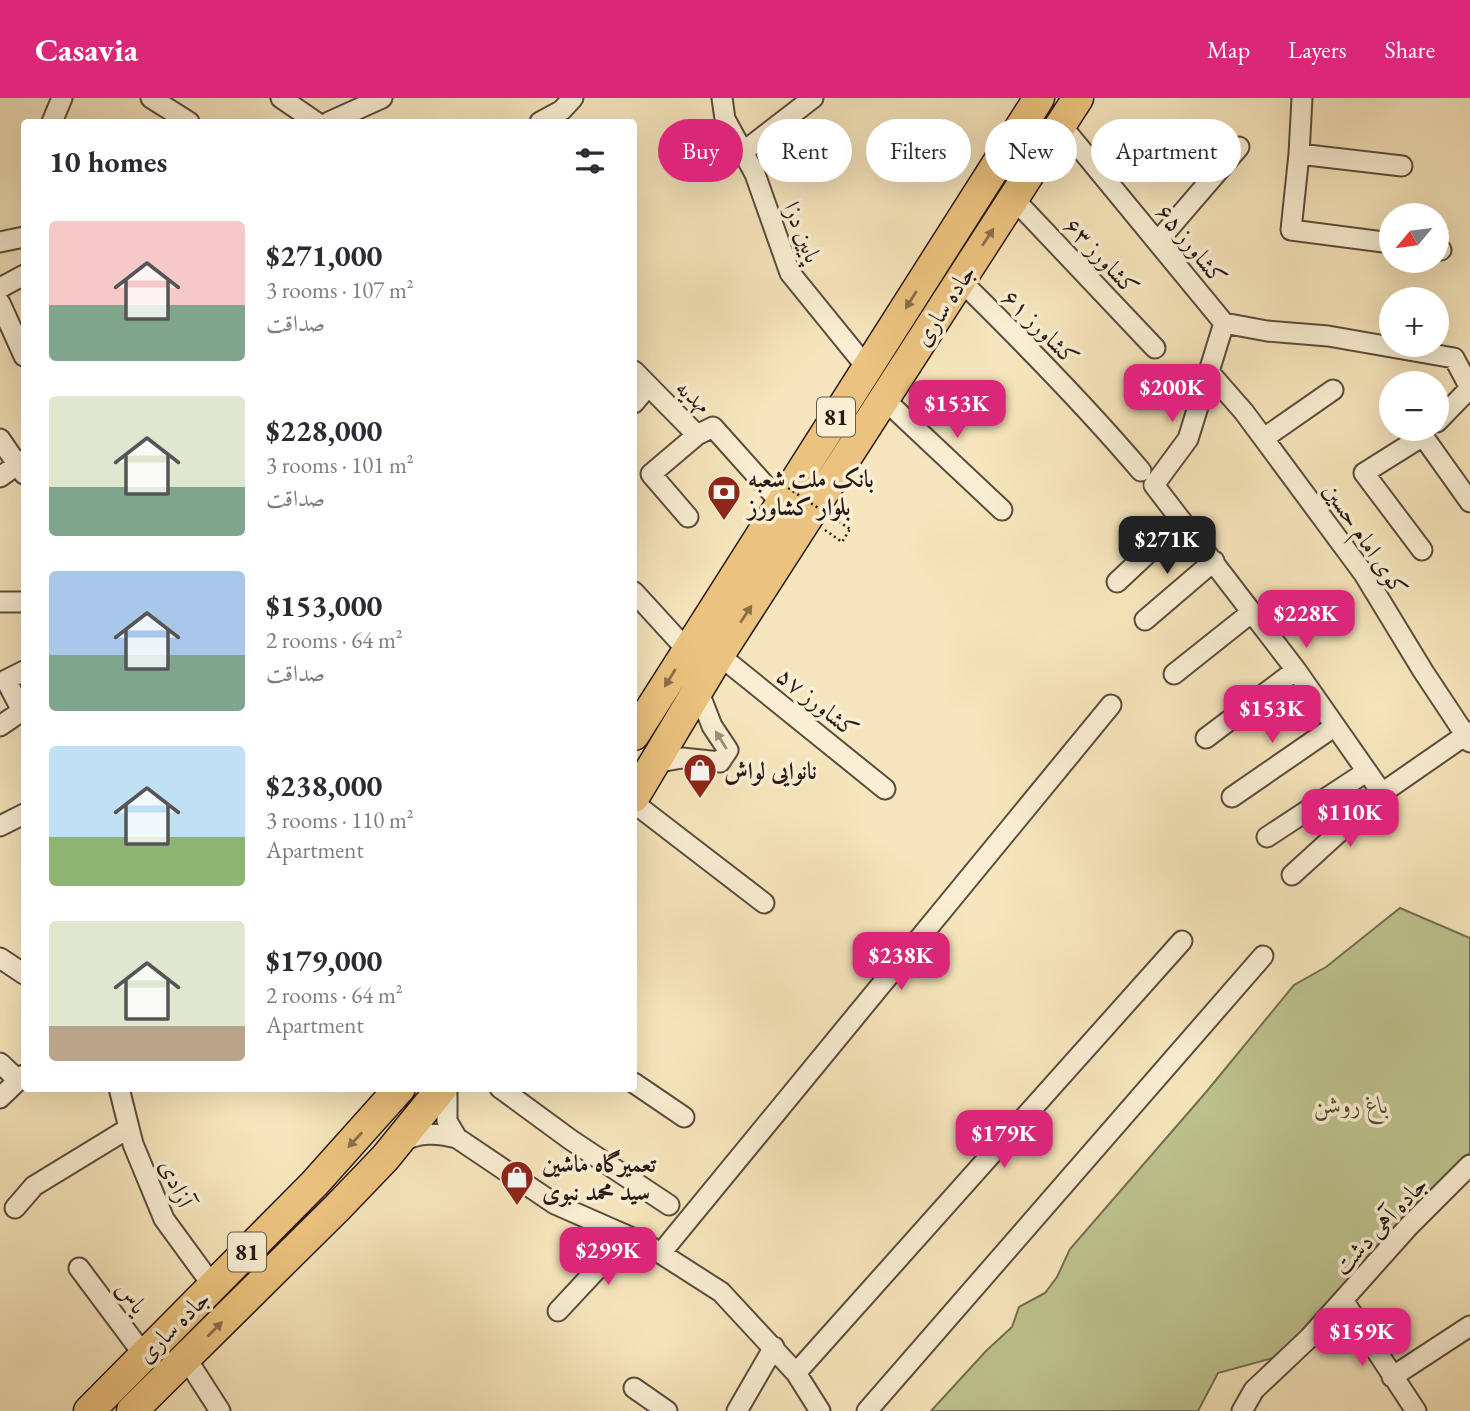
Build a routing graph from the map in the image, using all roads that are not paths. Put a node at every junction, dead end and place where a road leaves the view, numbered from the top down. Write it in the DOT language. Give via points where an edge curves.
graph roads {
  1 [pos="62,98"];
  2 [pos="151,98"];
  3 [pos="281,98"];
  4 [pos="383,98"];
  5 [pos="573,98"];
  6 [pos="722,98"];
  7 [pos="813,98"];
  8 [pos="1039,98"];
  9 [pos="1078,98"];
  10 [pos="1302,98"];
  11 [pos="53,119"];
  12 [pos="184,119"];
  13 [pos="312,119"];
  14 [pos="336,119"];
  15 [pos="546,119"];
  16 [pos="725,119"];
  17 [pos="1065,119"];
  18 [pos="1077,144"];
  19 [pos="743,152"];
  20 [pos="1299,155"];
  21 [pos="1402,166"];
  22 [pos="1024,182"];
  23 [pos="1209,182"];
  24 [pos="1013,198"];
  25 [pos="21,238"];
  26 [pos="1158,241"];
  27 [pos="1379,241"];
  28 [pos="0,242"];
  29 [pos="21,277"];
  30 [pos="960,280"];
  31 [pos="0,288"];
  32 [pos="0,303"];
  33 [pos="1224,323"];
  34 [pos="1155,348"];
  35 [pos="21,349"];
  36 [pos="868,369"];
  37 [pos="1209,372"];
  38 [pos="637,374"];
  39 [pos="648,386"];
  40 [pos="1470,388"];
  41 [pos="1333,390"];
  42 [pos="637,399"];
  43 [pos="884,399"];
  44 [pos="1449,410"];
  45 [pos="697,435"];
  46 [pos="1264,438"];
  47 [pos="0,439"];
  48 [pos="1412,441"];
  49 [pos="1437,441"];
  50 [pos="21,465"];
  51 [pos="21,466"];
  52 [pos="1142,471"];
  53 [pos="0,477"];
  54 [pos="779,492"];
  55 [pos="1470,502"];
  56 [pos="1002,510"];
  57 [pos="688,517"];
  58 [pos="1182,521"];
  59 [pos="1422,550"];
  60 [pos="1214,561"];
  61 [pos="1117,582"];
  62 [pos="637,595"];
  63 [pos="0,602"];
  64 [pos="21,602"];
  65 [pos="1252,612"];
  66 [pos="1145,620"];
  67 [pos="687,650"];
  68 [pos="719,655"];
  69 [pos="1296,670"];
  70 [pos="21,672"];
  71 [pos="1174,674"];
  72 [pos="3,681"];
  73 [pos="698,690"];
  74 [pos="1111,705"];
  75 [pos="21,709"];
  76 [pos="21,712"];
  77 [pos="0,726"];
  78 [pos="1335,726"];
  79 [pos="637,730"];
  80 [pos="1468,737"];
  81 [pos="1206,738"];
  82 [pos="654,763"];
  83 [pos="1366,772"];
  84 [pos="885,789"];
  85 [pos="637,792"];
  86 [pos="1382,793"];
  87 [pos="1232,797"];
  88 [pos="637,805"];
  89 [pos="21,816"];
  90 [pos="0,826"];
  91 [pos="1267,837"];
  92 [pos="1292,875"];
  93 [pos="764,903"];
  94 [pos="1182,941"];
  95 [pos="1263,956"];
  96 [pos="0,958"];
  97 [pos="21,972"];
  98 [pos="0,1063"];
  99 [pos="21,1078"];
  100 [pos="637,1085"];
  101 [pos="120,1092"];
  102 [pos="393,1092"];
  103 [pos="442,1092"];
  104 [pos="445,1092"];
  105 [pos="505,1092"];
  106 [pos="0,1098"];
  107 [pos="684,1117"];
  108 [pos="129,1128"];
  109 [pos="457,1138"];
  110 [pos="397,1144"];
  111 [pos="1470,1165"];
  112 [pos="669,1205"];
  113 [pos="15,1208"];
  114 [pos="628,1236"];
  115 [pos="661,1253"];
  116 [pos="79,1268"];
  117 [pos="213,1286"];
  118 [pos="1343,1300"];
  119 [pos="558,1311"];
  120 [pos="1470,1326"];
  121 [pos="774,1347"];
  122 [pos="144,1355"];
  123 [pos="186,1358"];
  124 [pos="796,1373"];
  125 [pos="1392,1377"];
  126 [pos="634,1388"];
  127 [pos="89,1411"];
  128 [pos="132,1411"];
  129 [pos="220,1411"];
  130 [pos="667,1411"];
  131 [pos="737,1411"];
  132 [pos="820,1411"];
  133 [pos="867,1411"];
  134 [pos="1242,1411"];
  135 [pos="1416,1411"];
  1 -- 11 [label="street"];
  2 -- 12 [label="street"];
  3 -- 13 [label="street"];
  4 -- 14 [label="street"];
  5 -- 15 [label="street"];
  6 -- 16 [label="street, پایین دزا"];
  7 -- 19 [label="street"];
  8 -- 36 [label="highway, جاده ساری / 81, one-way"];
  9 -- 17 [label="highway, جاده ساری / 81"];
  10 -- 20 [label="street"];
  18 -- 26 [label="street, کشاورز ۶۵"];
  19 -- 36 [label="street, پایین دزا" via="790,273"];
  20 -- 21 [label="street"];
  20 -- 27 [label="street" via="1292,230"];
  22 -- 24 [label="highway, جاده ساری / 81"];
  23 -- 26 [label="street"];
  30 -- 24 [label="highway, جاده ساری / 81, one-way"];
  24 -- 34 [label="street, کشاورز ۶۳"];
  25 -- 28 [label="street"];
  26 -- 33 [label="street, کشاورز ۶۵"];
  29 -- 31 [label="street"];
  30 -- 43 [label="highway, جاده ساری / 81"];
  30 -- 52 [label="street, کشاورز ۶۱"];
  32 -- 35 [label="street"];
  33 -- 37 [label="street, کشاورز ۶۵"];
  33 -- 40 [label="street" via="1328,335 1454,358"];
  36 -- 54 [label="highway, جاده ساری / 81"];
  37 -- 46 [label="street, کوی امام حسین"];
  37 -- 58 [label="street, کشاورز ۶۵" via="1188,439 1154,485"];
  38 -- 39 [label="street, مهدیه"];
  39 -- 42 [label="street"];
  39 -- 45 [label="street, مهدیه"];
  40 -- 44 [label="street"];
  41 -- 46 [label="street"];
  43 -- 56 [label="street"];
  68 -- 43 [label="highway, جاده ساری / 81, one-way"];
  45 -- 54 [label="street, مهدیه" via="713,426"];
  45 -- 57 [label="street" via="651,474"];
  46 -- 80 [label="street, کوی امام حسین" via="1364,574"];
  47 -- 50 [label="street"];
  48 -- 59 [label="street" via="1364,473"];
  49 -- 55 [label="street"];
  51 -- 53 [label="street"];
  54 -- 67 [label="highway, جاده ساری / 81"];
  58 -- 60 [label="street"];
  58 -- 61 [label="street"];
  60 -- 65 [label="street"];
  60 -- 66 [label="street"];
  62 -- 67 [label="street"];
  63 -- 64 [label="street"];
  65 -- 69 [label="street"];
  65 -- 71 [label="street"];
  67 -- 79 [label="highway, جاده ساری / 81, one-way"];
  68 -- 73 [label="highway, جاده ساری / 81"];
  68 -- 84 [label="street, کشاورز ۵۷"];
  69 -- 78 [label="street"];
  69 -- 81 [label="street"];
  70 -- 72 [label="street"];
  72 -- 75 [label="street"];
  73 -- 82 [label="highway, جاده ساری / 81"];
  82 -- 73 [label="street, one-way" via="682,758 720,762 728,750 712,726"];
  74 -- 115 [label="street"];
  76 -- 77 [label="street"];
  78 -- 83 [label="street"];
  78 -- 87 [label="street"];
  80 -- 86 [label="street"];
  82 -- 85 [label="highway, جاده ساری / 81"];
  83 -- 86 [label="street"];
  83 -- 91 [label="street"];
  86 -- 92 [label="street"];
  88 -- 93 [label="street"];
  89 -- 90 [label="street"];
  94 -- 124 [label="street"];
  95 -- 133 [label="street"];
  96 -- 97 [label="street"];
  98 -- 99 [label="street"];
  99 -- 106 [label="street"];
  100 -- 107 [label="street"];
  101 -- 108 [label="street, آزادی"];
  102 -- 117 [label="highway, جاده ساری / 81, one-way" via="314,1184"];
  103 -- 110 [label="highway, جاده ساری / 81"];
  104 -- 109 [label="street" via="447,1121"];
  105 -- 112 [label="street"];
  108 -- 113 [label="street" via="34,1186"];
  108 -- 117 [label="street, آزادی" via="164,1219"];
  109 -- 110 [label="street" via="438,1133 415,1135"];
  109 -- 114 [label="street" via="555,1204"];
  123 -- 110 [label="highway, جاده ساری / 81, one-way"];
  111 -- 118 [label="street, جاده آهی دشت"];
  114 -- 115 [label="street"];
  114 -- 119 [label="street"];
  115 -- 121 [label="street" via="721,1292"];
  116 -- 122 [label="street, یاس"];
  117 -- 122 [label="highway, جاده ساری / 81"];
  118 -- 125 [label="street"];
  118 -- 134 [label="street, جاده آهی دشت" via="1254,1390"];
  120 -- 125 [label="street"];
  121 -- 124 [label="street"];
  121 -- 131 [label="street"];
  122 -- 127 [label="highway, جاده ساری / 81"];
  123 -- 128 [label="highway, جاده ساری / 81"];
  123 -- 129 [label="street"];
  124 -- 132 [label="street"];
  125 -- 135 [label="street"];
  126 -- 130 [label="street"];
}
